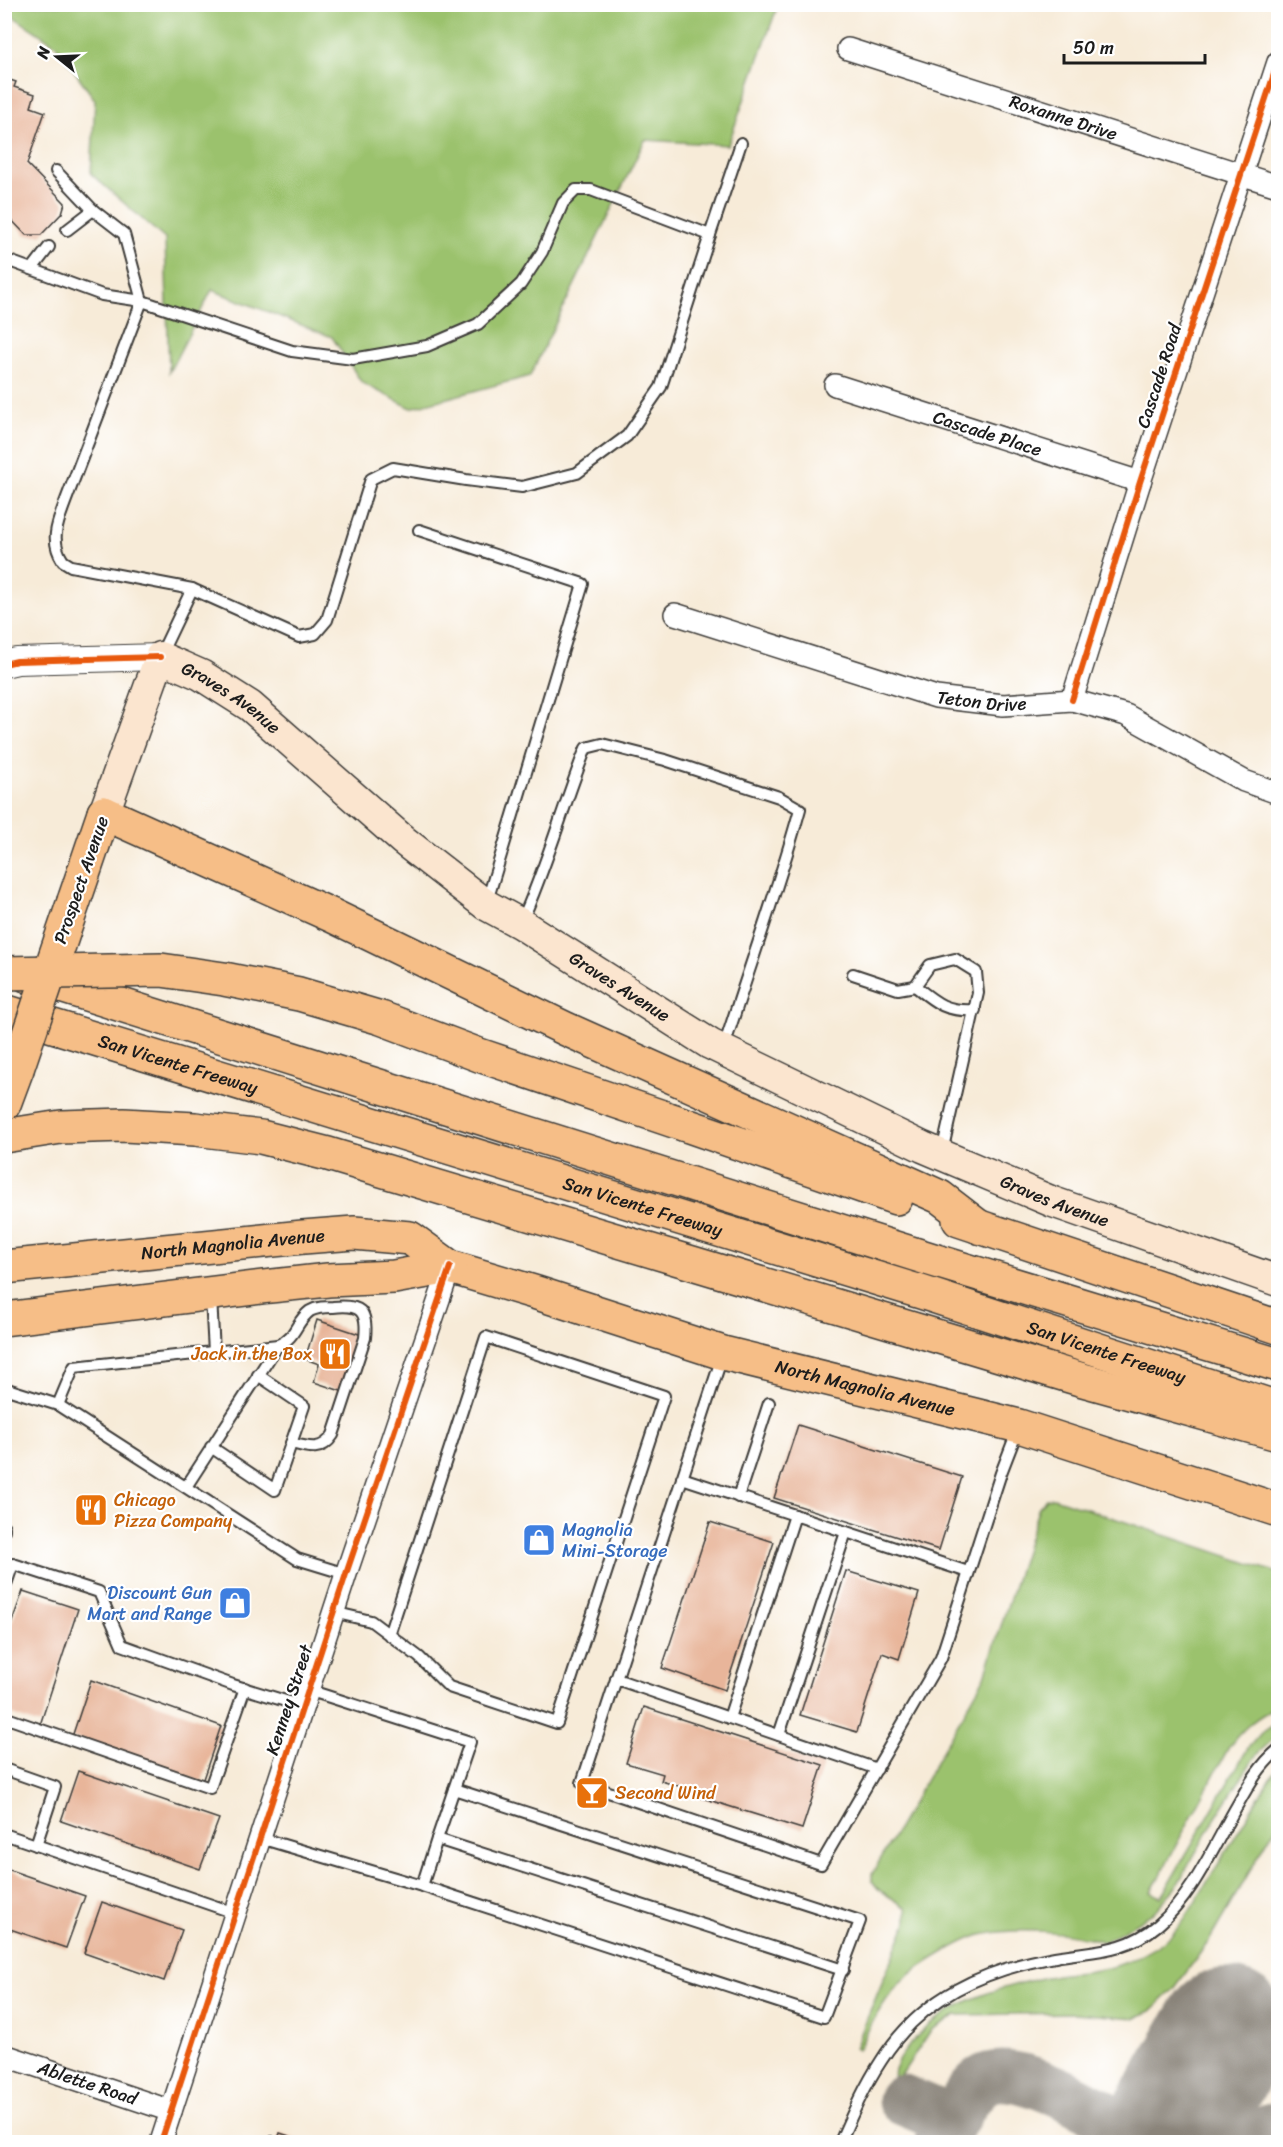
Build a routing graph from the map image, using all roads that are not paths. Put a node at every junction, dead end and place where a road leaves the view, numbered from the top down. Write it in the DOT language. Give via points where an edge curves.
graph roads {
  1 [pos="848,49"];
  2 [pos="1278,62"];
  3 [pos="741,143"];
  4 [pos="56,171"];
  5 [pos="1242,174"];
  6 [pos="1278,186"];
  7 [pos="93,210"];
  8 [pos="67,230"];
  9 [pos="710,235"];
  10 [pos="49,247"];
  11 [pos="4,259"];
  12 [pos="32,269"];
  13 [pos="142,301"];
  14 [pos="835,385"];
  15 [pos="1140,482"];
  16 [pos="419,530"];
  17 [pos="192,589"];
  18 [pos="675,614"];
  19 [pos="160,657"];
  20 [pos="4,664"];
  21 [pos="1072,700"];
  22 [pos="1278,793"];
  23 [pos="104,813"];
  24 [pos="486,905"];
  25 [pos="521,924"];
  26 [pos="4,971"];
  27 [pos="853,974"];
  28 [pos="915,986"];
  29 [pos="975,1010"];
  30 [pos="4,1011"];
  31 [pos="4,1018"];
  32 [pos="96,1038"];
  33 [pos="723,1050"];
  34 [pos="4,1104"];
  35 [pos="4,1136"];
  36 [pos="942,1155"];
  37 [pos="979,1227"];
  38 [pos="4,1267"];
  39 [pos="450,1267"];
  40 [pos="1278,1281"];
  41 [pos="210,1293"];
  42 [pos="4,1319"];
  43 [pos="1278,1327"];
  44 [pos="278,1345"];
  45 [pos="214,1352"];
  46 [pos="723,1353"];
  47 [pos="1278,1365"];
  48 [pos="258,1375"];
  49 [pos="4,1388"];
  50 [pos="769,1403"];
  51 [pos="58,1405"];
  52 [pos="1278,1408"];
  53 [pos="1019,1426"];
  54 [pos="1278,1434"];
  55 [pos="291,1443"];
  56 [pos="211,1448"];
  57 [pos="682,1478"];
  58 [pos="186,1487"];
  59 [pos="738,1497"];
  60 [pos="1278,1510"];
  61 [pos="795,1515"];
  62 [pos="846,1532"];
  63 [pos="968,1572"];
  64 [pos="346,1574"];
  65 [pos="4,1590"];
  66 [pos="333,1612"];
  67 [pos="389,1635"];
  68 [pos="616,1680"];
  69 [pos="245,1688"];
  70 [pos="305,1698"];
  71 [pos="4,1716"];
  72 [pos="729,1718"];
  73 [pos="779,1736"];
  74 [pos="1278,1750"];
  75 [pos="4,1769"];
  76 [pos="877,1769"];
  77 [pos="454,1789"];
  78 [pos="4,1834"];
  79 [pos="260,1838"];
  80 [pos="437,1839"];
  81 [pos="36,1845"];
  82 [pos="422,1886"];
  83 [pos="235,1913"];
  84 [pos="843,1970"];
  85 [pos="4,2055"];
  86 [pos="171,2111"];
  87 [pos="161,2142"];
  88 [pos="840,2142"];
  1 -- 5 [label="street, Roxanne Drive"];
  2 -- 5 [label="street, Cascade Road"];
  3 -- 9 [label="lane"];
  4 -- 7 [label="lane"];
  5 -- 6 [label="street, Roxanne Drive"];
  5 -- 15 [label="street, Cascade Road"];
  7 -- 8 [label="lane"];
  7 -- 13 [label="lane" via="124,234"];
  9 -- 13 [label="lane" via="591,190 576,190 563,203 542,252 521,284 478,324 427,346 353,358 292,351"];
  9 -- 17 [label="lane" via="661,387 627,436 577,473 522,487 393,468 371,479 327,620 315,634 299,637"];
  10 -- 12 [label="lane"];
  11 -- 12 [label="lane"];
  12 -- 13 [label="lane" via="102,295"];
  13 -- 17 [label="lane" via="62,511 55,542 63,561 71,566"];
  14 -- 15 [label="street, Cascade Place"];
  15 -- 21 [label="street, Cascade Road"];
  16 -- 24 [label="lane" via="583,584"];
  17 -- 19 [label="lane"];
  18 -- 21 [label="street, Teton Drive" via="936,697 1004,705"];
  19 -- 20 [label="street, Graves Avenue"];
  19 -- 23 [label="main road, Prospect Avenue"];
  19 -- 24 [label="main road, Graves Avenue" via="201,675 250,706 404,841"];
  21 -- 22 [label="street, Teton Drive" via="1126,715 1244,781"];
  23 -- 34 [label="main road, Prospect Avenue, bridge"];
  23 -- 37 [label="main road" via="333,916 566,1029 940,1197"];
  24 -- 25 [label="main road, Graves Avenue"];
  25 -- 33 [label="main road, Graves Avenue"];
  25 -- 33 [label="lane" via="554,845 585,748 602,744 657,757 779,797 800,809"];
  26 -- 37 [label="main road, bridge" via="161,970 299,994 381,1018"];
  26 -- 47 [label="main road, San Vicente Freeway"];
  27 -- 28 [label="lane" via="898,989"];
  28 -- 29 [label="lane" via="934,1001 957,1011"];
  28 -- 29 [label="lane" via="930,965 955,958 976,972"];
  29 -- 36 [label="lane"];
  30 -- 32 [label="main road, San Vicente Freeway"];
  31 -- 32 [label="main road"];
  32 -- 52 [label="main road, San Vicente Freeway" via="921,1292"];
  33 -- 36 [label="main road, Graves Avenue"];
  35 -- 54 [label="main road" via="61,1127 124,1125 261,1137"];
  36 -- 40 [label="main road, Graves Avenue" via="1053,1202"];
  37 -- 43 [label="main road"];
  38 -- 39 [label="main road, North Magnolia Avenue" via="354,1233 410,1238"];
  39 -- 41 [label="main road, North Magnolia Avenue"];
  39 -- 46 [label="main road, North Magnolia Avenue"];
  39 -- 64 [label="street, Kenney Street"];
  41 -- 42 [label="main road, North Magnolia Avenue"];
  41 -- 45 [label="lane"];
  44 -- 45 [label="lane"];
  44 -- 48 [label="lane"];
  44 -- 55 [label="lane" via="289,1340 312,1310 349,1305 363,1314 365,1338 333,1435 321,1447"];
  45 -- 51 [label="lane" via="74,1366"];
  46 -- 53 [label="main road, North Magnolia Avenue"];
  46 -- 57 [label="lane"];
  48 -- 55 [label="lane" via="304,1406"];
  48 -- 56 [label="lane"];
  49 -- 51 [label="lane"];
  50 -- 59 [label="lane"];
  51 -- 58 [label="lane"];
  53 -- 60 [label="main road, North Magnolia Avenue"];
  53 -- 63 [label="lane"];
  55 -- 56 [label="lane" via="275,1490"];
  56 -- 58 [label="lane"];
  57 -- 59 [label="lane"];
  57 -- 68 [label="lane"];
  58 -- 64 [label="lane" via="297,1558"];
  59 -- 61 [label="lane"];
  61 -- 62 [label="lane"];
  61 -- 72 [label="lane"];
  62 -- 63 [label="lane"];
  62 -- 73 [label="lane"];
  63 -- 76 [label="lane" via="941,1658"];
  64 -- 66 [label="street, Kenney Street"];
  65 -- 69 [label="lane" via="14,1564 99,1592 122,1645"];
  66 -- 67 [label="lane" via="371,1622"];
  66 -- 70 [label="street, Kenney Street"];
  67 -- 67 [label="lane" via="419,1657 448,1687 556,1724 664,1396 486,1337"];
  68 -- 72 [label="lane"];
  68 -- 76 [label="lane" via="582,1783 821,1864"];
  69 -- 70 [label="lane"];
  69 -- 71 [label="lane" via="210,1788"];
  70 -- 77 [label="lane" via="470,1742"];
  70 -- 79 [label="street, Kenney Street"];
  72 -- 73 [label="lane"];
  73 -- 76 [label="lane"];
  74 -- 88 [label="lane" via="1257,1772 1187,1893 1166,1918 1146,1934 1120,1946 997,1972 957,1988 931,2005 882,2059"];
  75 -- 81 [label="lane" via="55,1787"];
  77 -- 80 [label="lane"];
  77 -- 84 [label="lane" via="860,1921"];
  78 -- 81 [label="lane"];
  79 -- 82 [label="lane"];
  79 -- 83 [label="street, Kenney Street"];
  80 -- 82 [label="lane"];
  80 -- 84 [label="lane"];
  81 -- 83 [label="lane"];
  82 -- 84 [label="lane" via="824,2017"];
  83 -- 86 [label="street, Kenney Street"];
  85 -- 86 [label="street, Ablette Road"];
  86 -- 87 [label="street, Kenney Street"];
}
